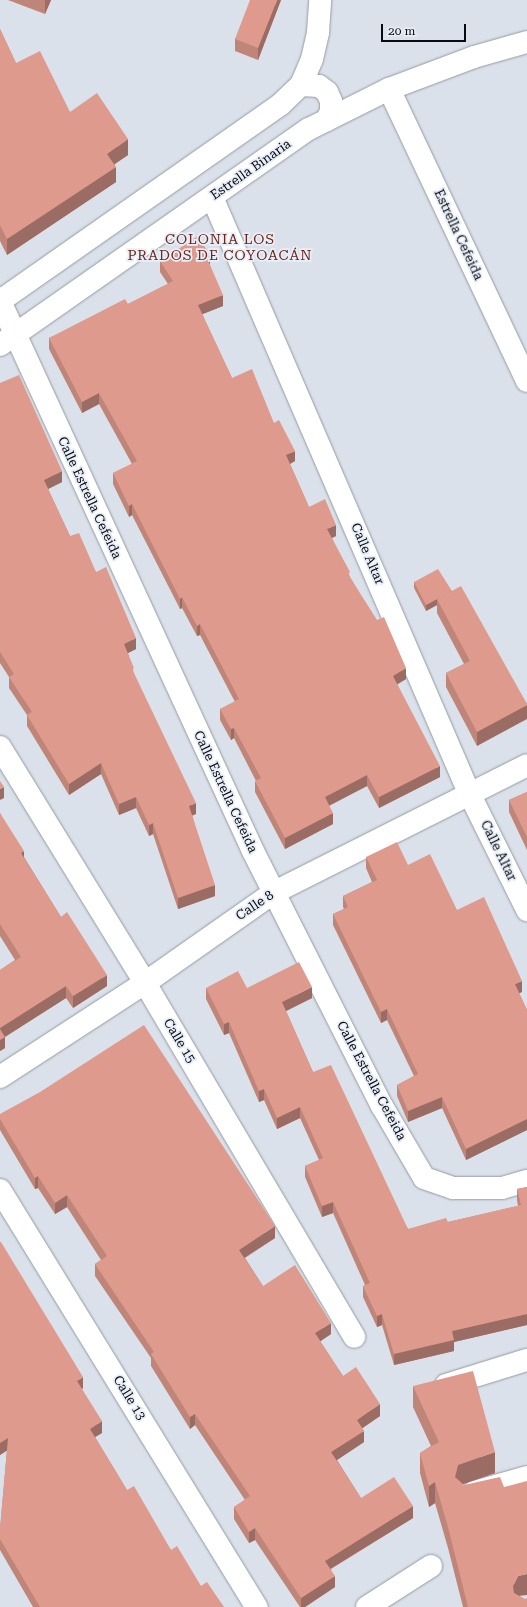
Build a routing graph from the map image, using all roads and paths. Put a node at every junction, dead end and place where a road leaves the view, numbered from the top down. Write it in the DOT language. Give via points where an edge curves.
graph roads {
  1 [pos="320,0"];
  2 [pos="527,42"];
  3 [pos="301,85"];
  4 [pos="389,89"];
  5 [pos="327,120"];
  6 [pos="212,197"];
  7 [pos="0,301"];
  8 [pos="7,341"];
  9 [pos="527,381"];
  10 [pos="0,747"];
  11 [pos="527,765"];
  12 [pos="470,792"];
  13 [pos="273,893"];
  14 [pos="527,910"];
  15 [pos="145,983"];
  16 [pos="0,1077"];
  17 [pos="527,1181"];
  18 [pos="0,1190"];
  19 [pos="354,1337"];
  20 [pos="527,1360"];
  21 [pos="423,1392"];
  22 [pos="527,1478"];
  23 [pos="467,1494"];
  24 [pos="431,1566"];
  25 [pos="257,1607"];
  26 [pos="367,1607"];
  1 -- 3 [label="street" via="318,32 312,59"];
  2 -- 4 [label="street, Estrella Binaria" via="474,57"];
  3 -- 5 [label="street" via="320,86 327,92 331,106"];
  3 -- 7 [label="street" via="280,105"];
  4 -- 5 [label="street, Estrella Binaria"];
  4 -- 9 [label="street, Estrella Cefeida"];
  5 -- 6 [label="street, Estrella Binaria" via="309,129"];
  6 -- 8 [label="street, Estrella Binaria"];
  6 -- 12 [label="street, Calle Altar"];
  7 -- 8 [label="street, Calle Estrella Cefeida"];
  8 -- 13 [label="street, Calle Estrella Cefeida"];
  10 -- 15 [label="street, Calle 15"];
  11 -- 12 [label="street, Calle 8"];
  12 -- 13 [label="street, Calle 8"];
  12 -- 14 [label="street, Calle Altar"];
  13 -- 15 [label="street, Calle 8"];
  13 -- 17 [label="street, Calle Estrella Cefeida" via="382,1106 424,1178 453,1188 502,1188"];
  15 -- 16 [label="street, Calle 8"];
  15 -- 19 [label="street, Calle 15"];
  18 -- 25 [label="street, Calle 13"];
  20 -- 21 [label="street"];
  22 -- 23 [label="street"];
  24 -- 26 [label="street"];
}
